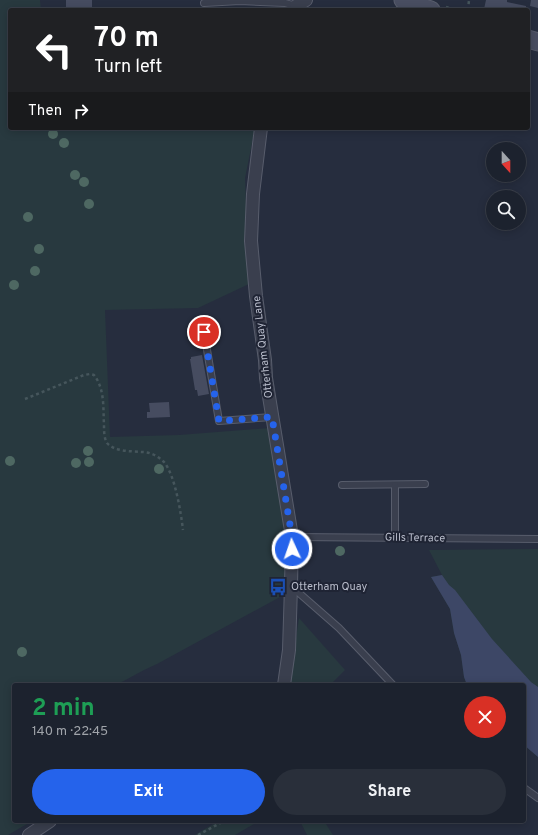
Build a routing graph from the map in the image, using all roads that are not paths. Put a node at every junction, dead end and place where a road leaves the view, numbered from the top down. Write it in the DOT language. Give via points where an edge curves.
graph roads {
  1 [pos="403,0"];
  2 [pos="204,3"];
  3 [pos="298,4"];
  4 [pos="425,8"];
  5 [pos="261,130"];
  6 [pos="204,332"];
  7 [pos="272,417"];
  8 [pos="395,484"];
  9 [pos="425,484"];
  10 [pos="342,485"];
  11 [pos="292,537"];
  12 [pos="395,538"];
  13 [pos="538,540"];
  14 [pos="292,586"];
  15 [pos="284,683"];
  16 [pos="390,683"];
  17 [pos="526,789"];
  18 [pos="538,798"];
  19 [pos="47,823"];
  20 [pos="29,835"];
  1 -- 4 [label="street"];
  2 -- 3 [label="lane" via="240,1"];
  5 -- 7 [label="street, Otterham Quay Lane" via="253,194 251,241"];
  6 -- 7 [label="lane" via="219,421"];
  7 -- 11 [label="street, Otterham Quay Lane"];
  8 -- 9 [label="lane"];
  8 -- 10 [label="lane"];
  8 -- 12 [label="lane"];
  11 -- 12 [label="lane, Gills Terrace"];
  11 -- 14 [label="street, Otterham Quay Lane"];
  12 -- 13 [label="lane, Gills Terrace"];
  14 -- 15 [label="street, Otterham Quay Lane" via="289,650"];
  14 -- 16 [label="lane" via="339,628"];
  17 -- 18 [label="lane"];
  19 -- 20 [label="street"];
}
